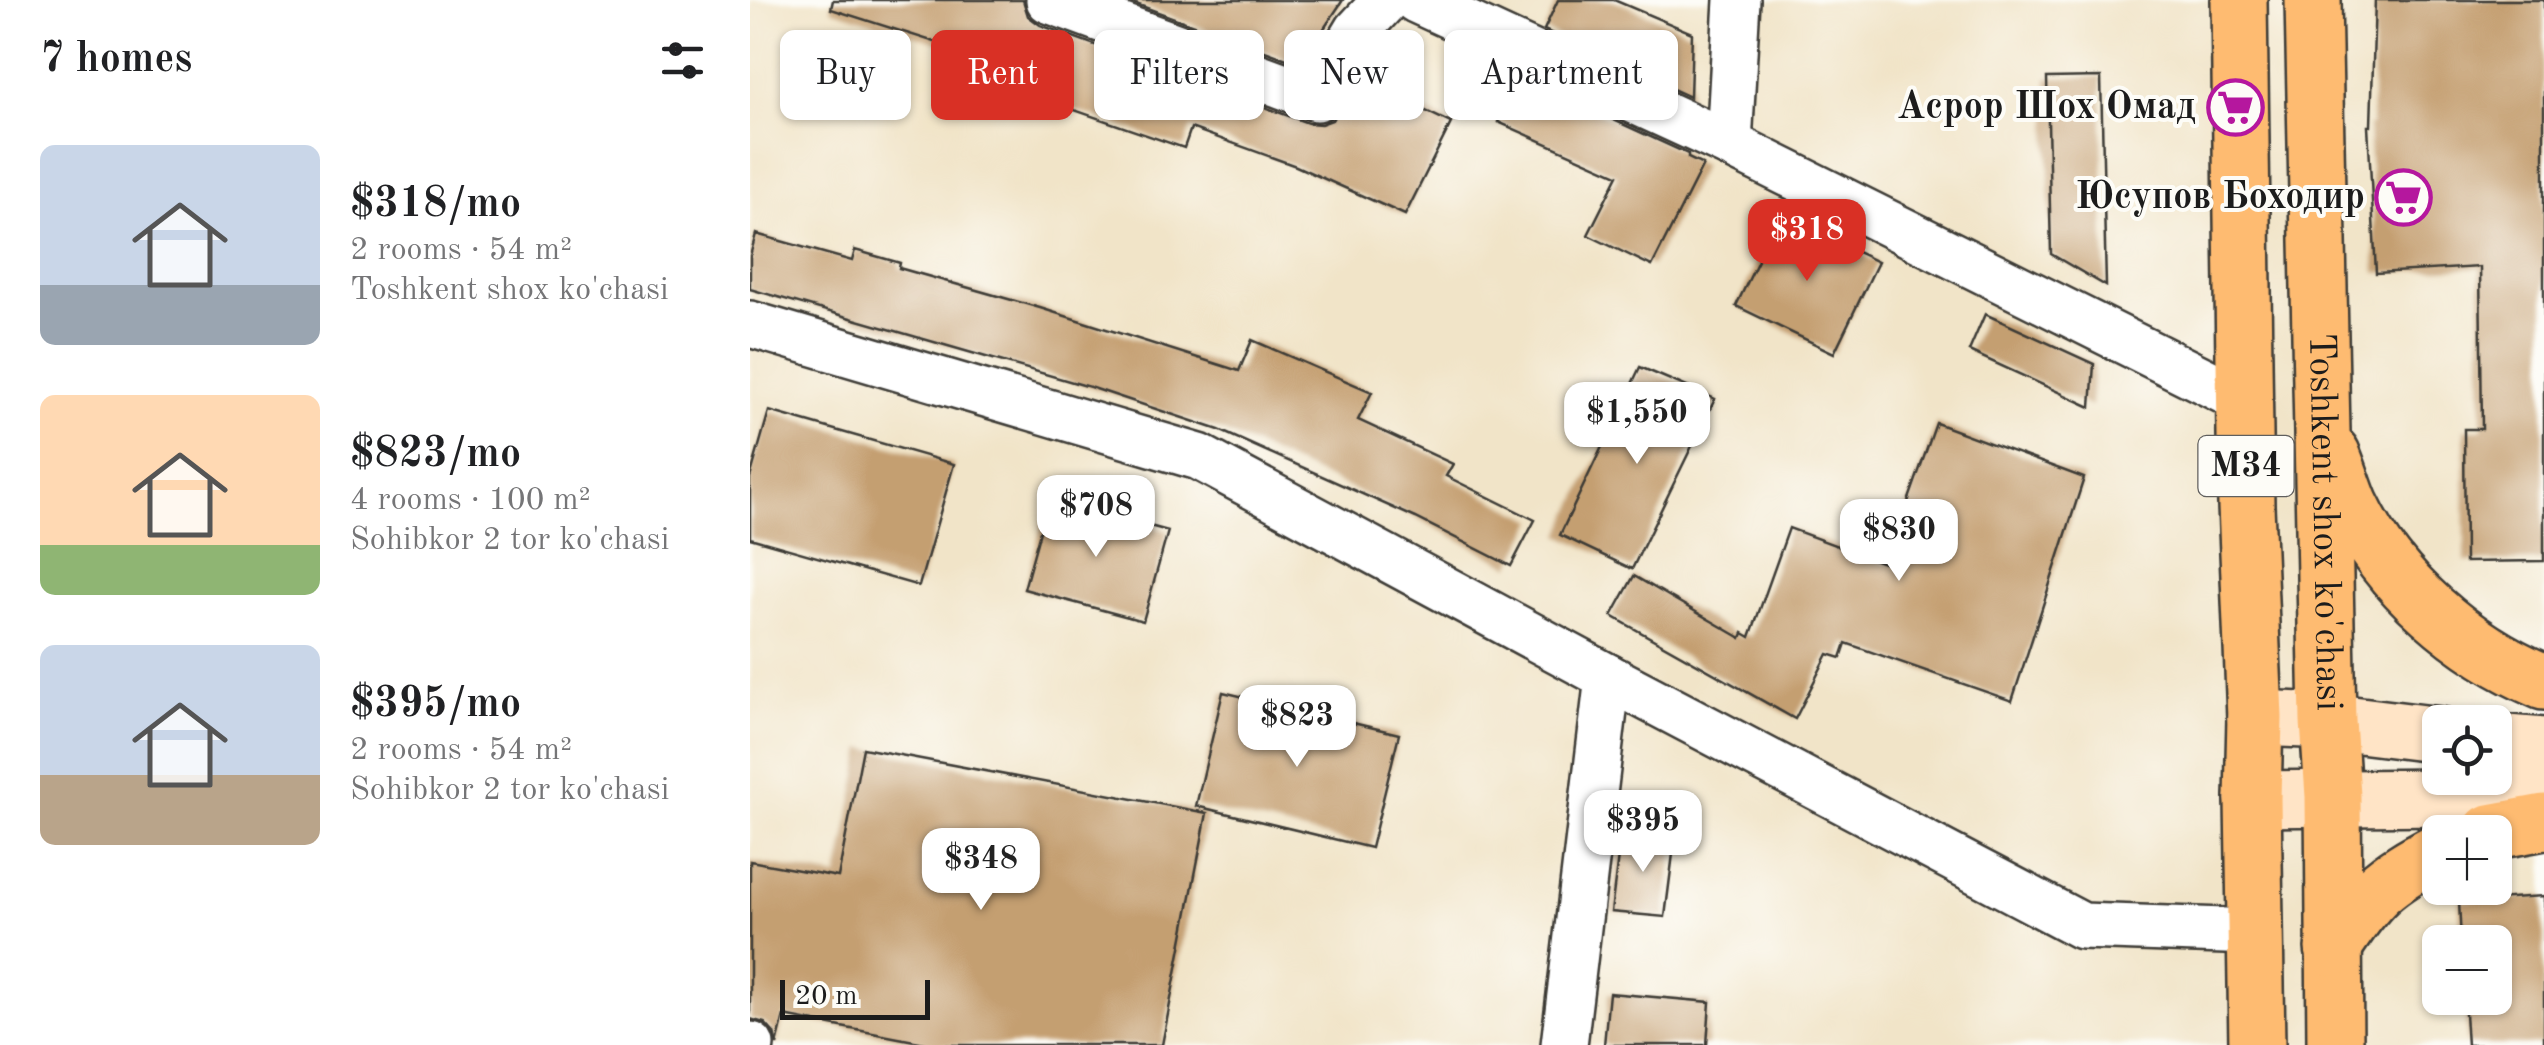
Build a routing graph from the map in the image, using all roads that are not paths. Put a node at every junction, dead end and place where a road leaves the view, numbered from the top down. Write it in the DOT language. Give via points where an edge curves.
graph roads {
  1 [pos="1049,0"];
  2 [pos="1386,0"];
  3 [pos="1416,0"];
  4 [pos="1736,0"];
  5 [pos="2239,0"];
  6 [pos="2314,0"];
  7 [pos="1728,144"];
  8 [pos="750,324"];
  9 [pos="2245,401"];
  10 [pos="2322,429"];
  11 [pos="1608,677"];
  12 [pos="2544,682"];
  13 [pos="2256,718"];
  14 [pos="2328,721"];
  15 [pos="2422,733"];
  16 [pos="2512,743"];
  17 [pos="2544,746"];
  18 [pos="2333,796"];
  19 [pos="2544,796"];
  20 [pos="2253,799"];
  21 [pos="2544,822"];
  22 [pos="2512,828"];
  23 [pos="2422,859"];
  24 [pos="2254,932"];
  25 [pos="2334,948"];
  26 [pos="1564,1045"];
  27 [pos="2256,1045"];
  28 [pos="2334,1045"];
  1 -- 2 [label="street" via="1317,98 1358,30"];
  3 -- 7 [label="street"];
  4 -- 7 [label="street"];
  5 -- 9 [label="main road, Toshkent shox ko'chasi / M34"];
  6 -- 10 [label="main road, Toshkent shox ko'chasi / M34"];
  7 -- 9 [label="street"];
  8 -- 11 [label="street" via="1200,457"];
  9 -- 13 [label="main road, Toshkent shox ko'chasi / M34"];
  10 -- 12 [label="main road" via="2351,505 2384,558 2454,631"];
  10 -- 14 [label="main road, Toshkent shox ko'chasi / M34"];
  11 -- 24 [label="street" via="2082,926"];
  11 -- 26 [label="street"];
  13 -- 14 [label="main road"];
  13 -- 20 [label="main road, Toshkent shox ko'chasi / M34"];
  14 -- 15 [label="main road"];
  14 -- 18 [label="main road, Toshkent shox ko'chasi / M34"];
  16 -- 17 [label="main road"];
  18 -- 19 [label="main road"];
  18 -- 20 [label="main road"];
  18 -- 25 [label="main road, Toshkent shox ko'chasi / M34"];
  20 -- 24 [label="main road, Toshkent shox ko'chasi / M34"];
  21 -- 22 [label="main road"];
  23 -- 25 [label="main road" via="2371,892"];
  24 -- 27 [label="main road, Toshkent shox ko'chasi / M34"];
  25 -- 28 [label="main road, Toshkent shox ko'chasi / M34"];
}
